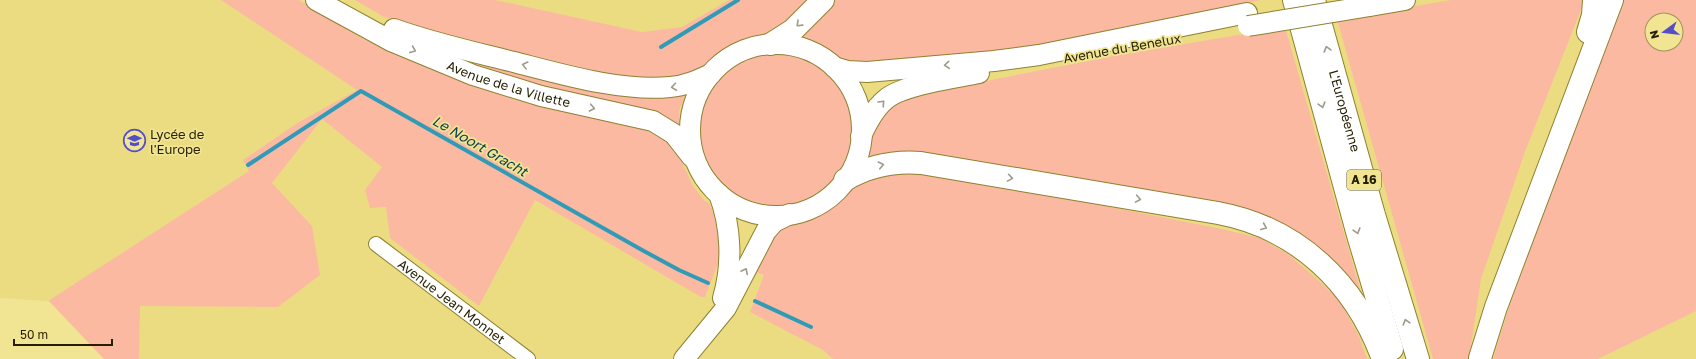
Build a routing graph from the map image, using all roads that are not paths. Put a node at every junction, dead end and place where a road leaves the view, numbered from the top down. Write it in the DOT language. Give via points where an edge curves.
graph roads {
  1 [pos="316,0"];
  2 [pos="337,0"];
  3 [pos="823,0"];
  4 [pos="1294,0"];
  5 [pos="1314,0"];
  6 [pos="1323,0"];
  7 [pos="1405,0"];
  8 [pos="1594,0"];
  9 [pos="1612,0"];
  10 [pos="1248,20"];
  11 [pos="771,44"];
  12 [pos="834,67"];
  13 [pos="710,74"];
  14 [pos="861,136"];
  15 [pos="697,163"];
  16 [pos="845,180"];
  17 [pos="719,194"];
  18 [pos="790,214"];
  19 [pos="376,244"];
  20 [pos="711,328"];
  21 [pos="1480,358"];
  22 [pos="528,359"];
  23 [pos="684,359"];
  24 [pos="1383,359"];
  25 [pos="1395,359"];
  26 [pos="1418,359"];
  1 -- 15 [label="main road, Avenue de la Villette, one-way" via="391,40 479,77 541,96 653,121 674,134"];
  13 -- 2 [label="main road, Avenue de la Villette, one-way" via="691,83 667,88 593,81 416,37 374,21"];
  3 -- 11 [label="highway, one-way" via="793,30"];
  4 -- 25 [label="highway, L'Européenne / A 16, one-way"];
  26 -- 5 [label="highway, L'Européenne / A 16, one-way" via="1374,215"];
  6 -- 10 [label="main road, Avenue du Benelux"];
  7 -- 10 [label="main road, Avenue du Benelux, bridge"];
  8 -- 21 [label="highway" via="1590,28 1498,273"];
  9 -- 21 [label="highway" via="1496,307"];
  10 -- 12 [label="main road, Avenue du Benelux, one-way" via="1018,58 867,72"];
  14 -- 10 [label="main road, Avenue du Benelux, one-way" via="870,118 884,100 896,92"];
  11 -- 12 [label="main road" via="790,45 807,50 824,58"];
  11 -- 13 [label="main road" via="740,52 724,61"];
  12 -- 14 [label="main road" via="855,96 860,113"];
  13 -- 15 [label="main road" via="698,93 691,114 691,142"];
  14 -- 16 [label="main road" via="856,159"];
  15 -- 17 [label="main road" via="705,178"];
  16 -- 18 [label="main road" via="835,192 819,204"];
  16 -- 24 [label="highway, one-way" via="859,172 885,164 921,163 1250,221 1294,242 1325,267 1358,307"];
  17 -- 18 [label="main road" via="750,212"];
  17 -- 20 [label="main road" via="727,226 729,267 725,290"];
  20 -- 18 [label="main road, one-way" via="728,305 766,231 774,222"];
  19 -- 22 [label="street, Avenue Jean Monnet"];
  20 -- 23 [label="main road"];
}
